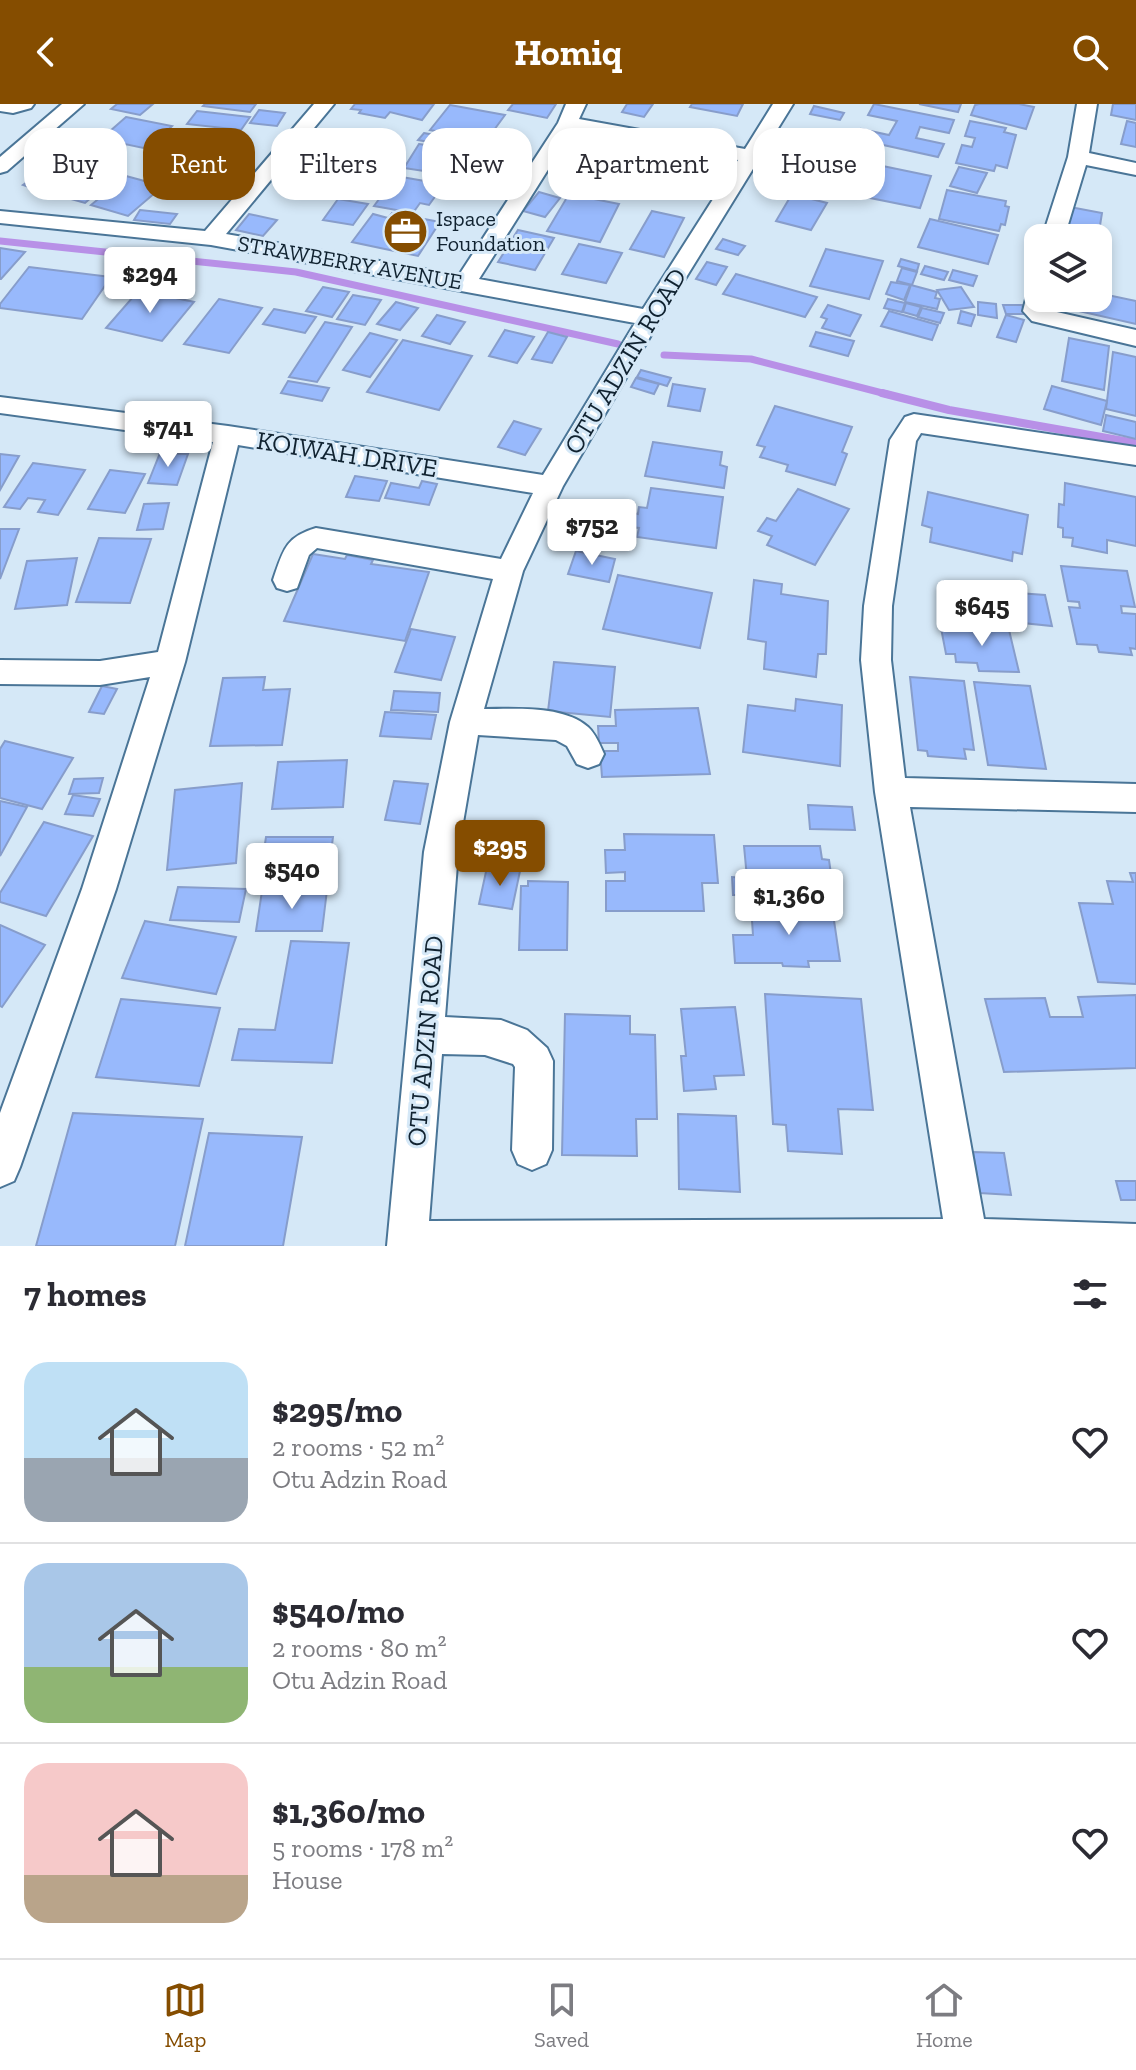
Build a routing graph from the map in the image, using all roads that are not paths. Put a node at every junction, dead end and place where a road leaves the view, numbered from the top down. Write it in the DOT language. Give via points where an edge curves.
graph roads {
  1 [pos="24,104"];
  2 [pos="74,104"];
  3 [pos="324,104"];
  4 [pos="783,104"];
  5 [pos="1087,104"];
  6 [pos="0,105"];
  7 [pos="572,114"];
  8 [pos="750,156"];
  9 [pos="1078,157"];
  10 [pos="0,167"];
  11 [pos="1136,169"];
  12 [pos="0,217"];
  13 [pos="1057,224"];
  14 [pos="211,238"];
  15 [pos="465,283"];
  16 [pos="1036,312"];
  17 [pos="649,318"];
  18 [pos="1136,338"];
  19 [pos="0,405"];
  20 [pos="228,435"];
  21 [pos="1136,456"];
  22 [pos="550,486"];
  23 [pos="509,571"];
  24 [pos="287,580"];
  25 [pos="170,662"];
  26 [pos="0,672"];
  27 [pos="465,722"];
  28 [pos="588,754"];
  29 [pos="891,792"];
  30 [pos="1136,798"];
  31 [pos="426,1036"];
  32 [pos="532,1150"];
  33 [pos="0,1167"];
  34 [pos="967,1239"];
  35 [pos="407,1244"];
  36 [pos="1136,1244"];
  1 -- 6 [label="street"];
  2 -- 10 [label="street"];
  3 -- 14 [label="street"];
  4 -- 8 [label="street, OTU ADZIN ROAD"];
  5 -- 9 [label="street"];
  7 -- 8 [label="street"];
  7 -- 15 [label="street"];
  8 -- 17 [label="street, OTU ADZIN ROAD"];
  9 -- 11 [label="street"];
  9 -- 13 [label="street"];
  12 -- 14 [label="street, STRAWBERRY AVENUE"];
  14 -- 15 [label="street, STRAWBERRY AVENUE"];
  15 -- 17 [label="street, STRAWBERRY AVENUE"];
  16 -- 18 [label="street"];
  17 -- 22 [label="street, OTU ADZIN ROAD"];
  19 -- 20 [label="street, KOIWAH DRIVE"];
  20 -- 22 [label="street, KOIWAH DRIVE"];
  20 -- 25 [label="street"];
  21 -- 29 [label="street" via="914,423 903,440 878,606 876,660"];
  22 -- 23 [label="street, OTU ADZIN ROAD"];
  23 -- 24 [label="street" via="316,538 297,548"];
  23 -- 27 [label="street, OTU ADZIN ROAD"];
  25 -- 26 [label="street" via="100,673"];
  25 -- 33 [label="street" via="99,889"];
  27 -- 28 [label="street" via="564,729 578,737"];
  27 -- 31 [label="street, OTU ADZIN ROAD" via="441,852"];
  29 -- 30 [label="street"];
  29 -- 34 [label="street"];
  31 -- 32 [label="street" via="503,1039 530,1051"];
  31 -- 35 [label="street, OTU ADZIN ROAD"];
  34 -- 35 [label="street"];
  34 -- 36 [label="street"];
}
